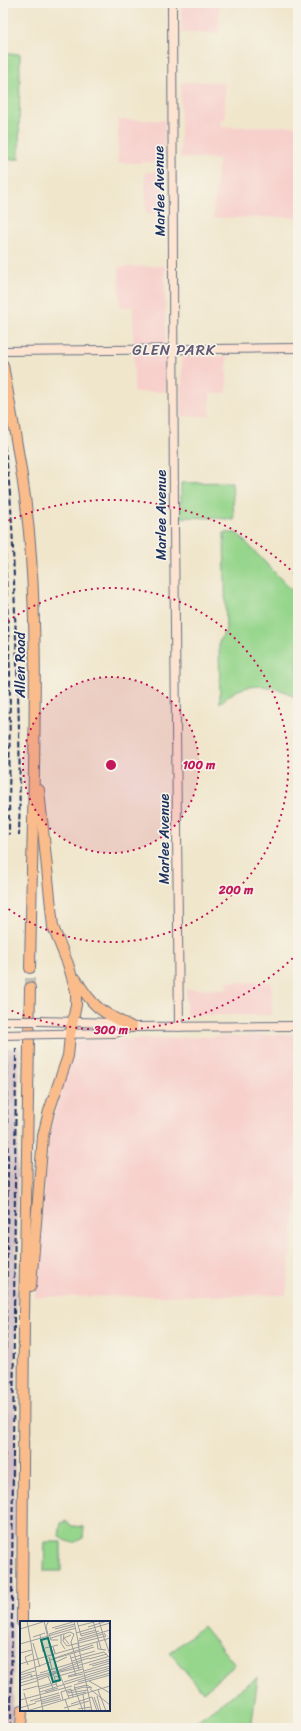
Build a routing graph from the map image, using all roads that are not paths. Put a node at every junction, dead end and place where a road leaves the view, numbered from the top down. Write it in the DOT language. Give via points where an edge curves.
graph roads {
  1 [pos="172,3"];
  2 [pos="298,348"];
  3 [pos="174,350"];
  4 [pos="3,351"];
  5 [pos="3,365"];
  6 [pos="34,746"];
  7 [pos="68,964"];
  8 [pos="30,968"];
  9 [pos="30,988"];
  10 [pos="3,1021"];
  11 [pos="72,1022"];
  12 [pos="298,1026"];
  13 [pos="132,1027"];
  14 [pos="179,1027"];
  15 [pos="70,1034"];
  16 [pos="3,1035"];
  17 [pos="24,1316"];
  18 [pos="22,1621"];
  19 [pos="22,1711"];
  20 [pos="21,1728"];
  1 -- 3 [label="street, Marlee Avenue"];
  2 -- 3 [label="street"];
  3 -- 4 [label="street"];
  3 -- 14 [label="street, Marlee Avenue"];
  5 -- 6 [label="highway, Allen Road" via="18,453 31,556 35,664"];
  6 -- 7 [label="highway" via="53,927"];
  6 -- 8 [label="highway, Allen Road"];
  7 -- 11 [label="highway" via="76,991"];
  7 -- 13 [label="highway" via="82,989 101,1012"];
  9 -- 17 [label="highway"];
  10 -- 11 [label="street, bridge"];
  11 -- 13 [label="street" via="115,1023"];
  11 -- 15 [label="highway"];
  12 -- 14 [label="street"];
  13 -- 14 [label="street"];
  13 -- 15 [label="street" via="115,1033"];
  15 -- 16 [label="street, bridge"];
  15 -- 17 [label="highway" via="68,1056 43,1136 29,1310"];
  17 -- 18 [label="highway"];
  19 -- 20 [label="highway"];
}
